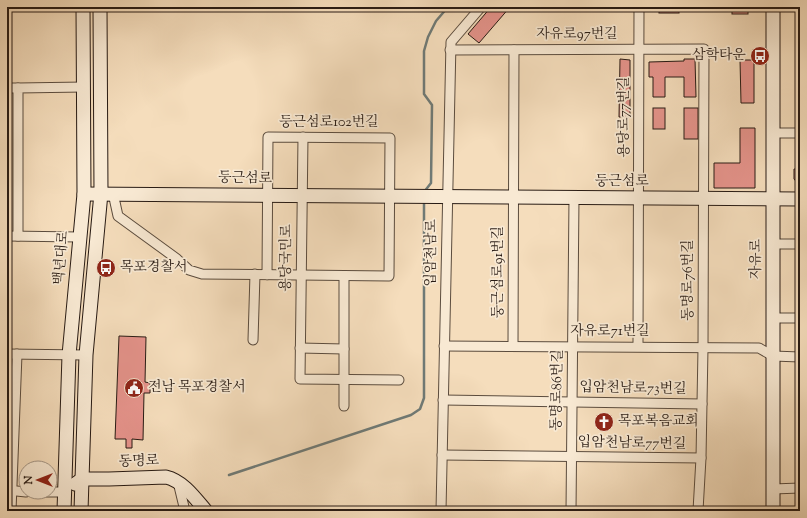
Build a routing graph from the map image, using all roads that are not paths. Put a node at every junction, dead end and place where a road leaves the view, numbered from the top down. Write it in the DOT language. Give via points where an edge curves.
graph roads {
  1 [pos="83,7"];
  2 [pos="100,7"];
  3 [pos="481,7"];
  4 [pos="639,7"];
  5 [pos="774,7"];
  6 [pos="639,49"];
  7 [pos="704,49"];
  8 [pos="450,50"];
  9 [pos="514,50"];
  10 [pos="84,87"];
  11 [pos="7,88"];
  12 [pos="18,88"];
  13 [pos="773,133"];
  14 [pos="800,133"];
  15 [pos="303,137"];
  16 [pos="107,193"];
  17 [pos="84,194"];
  18 [pos="268,195"];
  19 [pos="302,195"];
  20 [pos="389,196"];
  21 [pos="445,197"];
  22 [pos="513,198"];
  23 [pos="574,198"];
  24 [pos="638,198"];
  25 [pos="703,199"];
  26 [pos="773,199"];
  27 [pos="800,199"];
  28 [pos="7,236"];
  29 [pos="18,236"];
  30 [pos="79,237"];
  31 [pos="773,244"];
  32 [pos="800,244"];
  33 [pos="255,274"];
  34 [pos="267,275"];
  35 [pos="302,275"];
  36 [pos="344,276"];
  37 [pos="773,318"];
  38 [pos="800,318"];
  39 [pos="253,340"];
  40 [pos="444,346"];
  41 [pos="513,346"];
  42 [pos="573,346"];
  43 [pos="638,346"];
  44 [pos="300,348"];
  45 [pos="704,348"];
  46 [pos="344,349"];
  47 [pos="7,354"];
  48 [pos="17,354"];
  49 [pos="69,355"];
  50 [pos="86,355"];
  51 [pos="773,356"];
  52 [pos="800,357"];
  53 [pos="344,379"];
  54 [pos="399,380"];
  55 [pos="443,400"];
  56 [pos="572,402"];
  57 [pos="702,404"];
  58 [pos="344,406"];
  59 [pos="442,455"];
  60 [pos="572,457"];
  61 [pos="701,458"];
  62 [pos="82,479"];
  63 [pos="178,482"];
  64 [pos="800,488"];
  65 [pos="773,489"];
  66 [pos="9,492"];
  67 [pos="58,492"];
  68 [pos="64,492"];
  69 [pos="11,511"];
  70 [pos="64,511"];
  71 [pos="81,511"];
  72 [pos="185,511"];
  73 [pos="206,511"];
  74 [pos="440,511"];
  75 [pos="571,511"];
  76 [pos="698,511"];
  77 [pos="773,511"];
  1 -- 10 [label="street, 백년대로"];
  2 -- 16 [label="street"];
  3 -- 8 [label="street, 입암천남로" via="451,42"];
  4 -- 6 [label="street, 용당로77번길"];
  5 -- 13 [label="street, 자유로"];
  6 -- 7 [label="street, 자유로97번길"];
  6 -- 9 [label="street, 자유로97번길"];
  6 -- 24 [label="street, 용당로77번길"];
  7 -- 25 [label="street, 동명로76번길"];
  8 -- 9 [label="street, 자유로97번길"];
  8 -- 21 [label="street, 입암천남로"];
  9 -- 22 [label="street, 둥근섬로91번길"];
  10 -- 12 [label="street"];
  10 -- 17 [label="street, 백년대로"];
  11 -- 12 [label="street"];
  12 -- 29 [label="street"];
  13 -- 14 [label="street"];
  13 -- 26 [label="street, 자유로"];
  15 -- 18 [label="street, 둥근섬로102번길" via="268,137"];
  15 -- 19 [label="street, 용당국민로"];
  15 -- 20 [label="street, 둥근섬로102번길" via="390,138"];
  16 -- 17 [label="street, 둥근섬로"];
  16 -- 18 [label="street, 둥근섬로"];
  16 -- 33 [label="street" via="118,216 189,270 202,274"];
  16 -- 50 [label="street"];
  17 -- 30 [label="street, 백년대로"];
  18 -- 19 [label="street, 둥근섬로"];
  18 -- 34 [label="street"];
  19 -- 20 [label="street, 둥근섬로"];
  19 -- 35 [label="street, 용당국민로"];
  20 -- 21 [label="street, 둥근섬로"];
  20 -- 36 [label="street" via="389,276"];
  21 -- 22 [label="street, 둥근섬로"];
  21 -- 40 [label="street, 입암천남로"];
  22 -- 23 [label="street, 둥근섬로"];
  22 -- 41 [label="street, 둥근섬로91번길"];
  23 -- 24 [label="street, 둥근섬로"];
  23 -- 42 [label="street, 동명로86번길"];
  24 -- 25 [label="street, 둥근섬로"];
  24 -- 43 [label="street, 용당로77번길"];
  25 -- 26 [label="street, 둥근섬로"];
  25 -- 45 [label="street, 동명로76번길"];
  26 -- 27 [label="street, 둥근섬로"];
  26 -- 31 [label="street, 자유로"];
  28 -- 29 [label="street"];
  29 -- 30 [label="street"];
  30 -- 49 [label="street, 백년대로"];
  31 -- 32 [label="street"];
  31 -- 37 [label="street, 자유로"];
  33 -- 34 [label="street"];
  33 -- 39 [label="street"];
  34 -- 35 [label="street"];
  35 -- 36 [label="street"];
  35 -- 44 [label="street, 용당국민로"];
  36 -- 46 [label="street"];
  37 -- 38 [label="street"];
  37 -- 51 [label="street, 자유로"];
  40 -- 41 [label="street, 자유로71번길"];
  40 -- 55 [label="street, 입암천남로"];
  41 -- 42 [label="street, 자유로71번길"];
  42 -- 43 [label="street, 자유로71번길"];
  42 -- 56 [label="street, 동명로86번길"];
  43 -- 45 [label="street, 자유로71번길"];
  44 -- 46 [label="street"];
  44 -- 53 [label="street, 용당국민로" via="300,379"];
  45 -- 51 [label="street, 자유로71번길" via="759,348"];
  45 -- 57 [label="street, 동명로76번길"];
  46 -- 53 [label="street"];
  47 -- 48 [label="street"];
  48 -- 49 [label="street"];
  48 -- 66 [label="street"];
  49 -- 50 [label="street"];
  49 -- 68 [label="street, 백년대로"];
  50 -- 62 [label="street"];
  51 -- 52 [label="street"];
  51 -- 65 [label="street, 자유로"];
  53 -- 54 [label="street"];
  53 -- 58 [label="street"];
  55 -- 56 [label="street, 입암천남로73번길"];
  55 -- 59 [label="street, 입암천남로"];
  56 -- 57 [label="street, 입암천남로73번길"];
  56 -- 60 [label="street, 동명로86번길"];
  57 -- 61 [label="street, 동명로76번길"];
  59 -- 60 [label="street, 입암천남로77번길"];
  59 -- 74 [label="street, 입암천남로"];
  60 -- 61 [label="street, 입암천남로77번길"];
  60 -- 75 [label="street, 동명로86번길"];
  61 -- 76 [label="street, 동명로76번길"];
  62 -- 63 [label="street, 동명로" via="166,477"];
  62 -- 68 [label="street"];
  62 -- 71 [label="street"];
  63 -- 72 [label="street"];
  63 -- 73 [label="street"];
  64 -- 65 [label="street"];
  65 -- 77 [label="street, 자유로"];
  66 -- 69 [label="street"];
  67 -- 68 [label="street"];
  68 -- 70 [label="street, 백년대로"];
}
